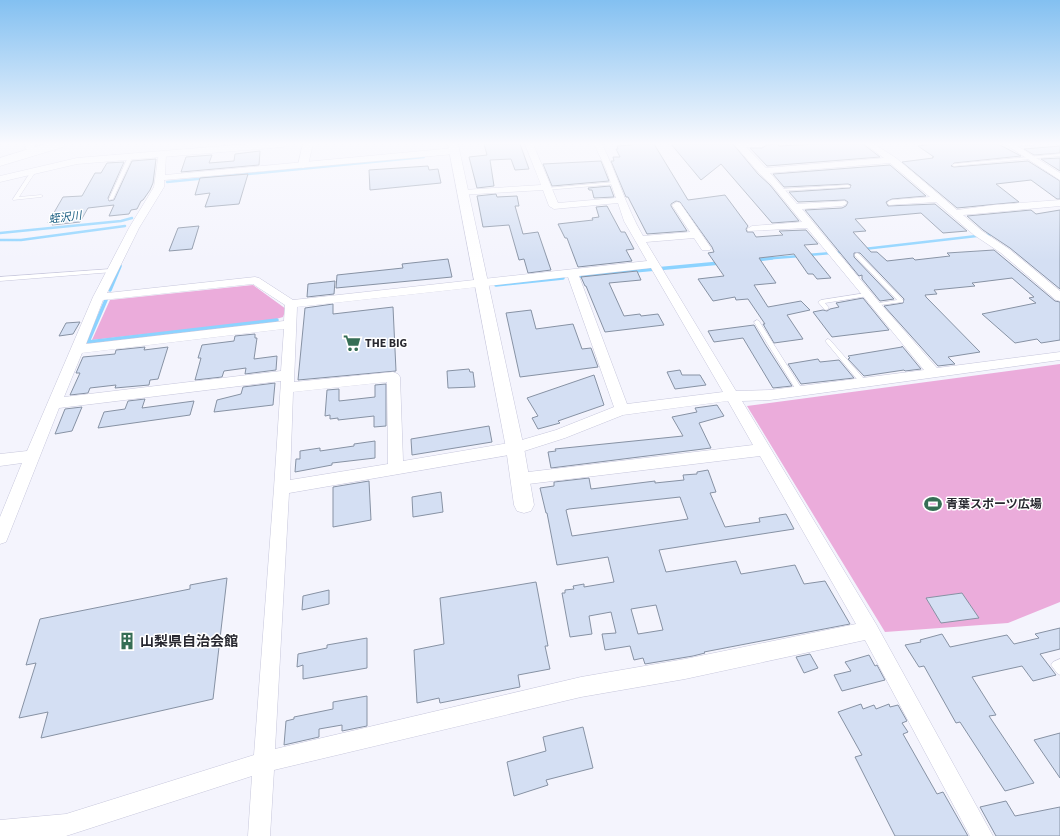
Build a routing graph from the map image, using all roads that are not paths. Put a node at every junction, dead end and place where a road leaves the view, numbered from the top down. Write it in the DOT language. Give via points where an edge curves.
graph roads {
  1 [pos="26,183"];
  2 [pos="118,183"];
  3 [pos="159,183"];
  4 [pos="461,183"];
  5 [pos="544,183"];
  6 [pos="615,183"];
  7 [pos="773,183"];
  8 [pos="920,183"];
  9 [pos="848,186"];
  10 [pos="546,188"];
  11 [pos="780,190"];
  12 [pos="463,194"];
  13 [pos="41,196"];
  14 [pos="111,199"];
  15 [pos="938,199"];
  16 [pos="621,200"];
  17 [pos="842,203"];
  18 [pos="892,203"];
  19 [pos="1060,203"];
  20 [pos="677,206"];
  21 [pos="794,207"];
  22 [pos="955,213"];
  23 [pos="809,224"];
  24 [pos="752,229"];
  25 [pos="697,235"];
  26 [pos="639,239"];
  27 [pos="706,248"];
  28 [pos="857,255"];
  29 [pos="655,266"];
  30 [pos="111,271"];
  31 [pos="572,274"];
  32 [pos="0,279"];
  33 [pos="481,282"];
  34 [pos="866,295"];
  35 [pos="99,297"];
  36 [pos="1060,297"];
  37 [pos="291,304"];
  38 [pos="875,305"];
  39 [pos="826,308"];
  40 [pos="756,322"];
  41 [pos="290,324"];
  42 [pos="828,341"];
  43 [pos="77,349"];
  44 [pos="1060,356"];
  45 [pos="934,372"];
  46 [pos="288,381"];
  47 [pos="863,382"];
  48 [pos="800,391"];
  49 [pos="731,396"];
  50 [pos="55,403"];
  51 [pos="622,410"];
  52 [pos="515,448"];
  53 [pos="763,450"];
  54 [pos="32,456"];
  55 [pos="0,460"];
  56 [pos="396,469"];
  57 [pos="520,479"];
  58 [pos="282,488"];
  59 [pos="524,505"];
  60 [pos="4,516"];
  61 [pos="0,537"];
  62 [pos="870,630"];
  63 [pos="1060,664"];
  64 [pos="1060,670"];
  65 [pos="264,762"];
  66 [pos="0,831"];
  67 [pos="259,836"];
  68 [pos="982,836"];
  1 -- 13 [label="lane" via="15,199"];
  2 -- 14 [label="lane"];
  3 -- 30 [label="street"];
  4 -- 12 [label="street"];
  5 -- 10 [label="street"];
  6 -- 10 [label="lane"];
  6 -- 16 [label="street"];
  7 -- 11 [label="street"];
  8 -- 15 [label="street"];
  9 -- 11 [label="lane"];
  10 -- 12 [label="street"];
  10 -- 16 [label="street" via="554,206"];
  11 -- 21 [label="street"];
  12 -- 33 [label="street"];
  15 -- 18 [label="street"];
  15 -- 22 [label="street"];
  16 -- 26 [label="street"];
  17 -- 21 [label="street"];
  19 -- 22 [label="street"];
  20 -- 25 [label="street"];
  21 -- 23 [label="street"];
  22 -- 36 [label="street"];
  23 -- 24 [label="street"];
  23 -- 34 [label="street"];
  25 -- 26 [label="street"];
  25 -- 27 [label="street"];
  26 -- 29 [label="street"];
  28 -- 38 [label="lane" via="901,300"];
  29 -- 31 [label="street"];
  29 -- 49 [label="street"];
  30 -- 32 [label="lane"];
  30 -- 35 [label="street"];
  31 -- 33 [label="street"];
  31 -- 51 [label="street"];
  33 -- 37 [label="street"];
  33 -- 52 [label="street"];
  34 -- 38 [label="street"];
  34 -- 39 [label="lane" via="821,302"];
  35 -- 37 [label="street" via="255,280"];
  35 -- 43 [label="street"];
  37 -- 41 [label="street"];
  38 -- 45 [label="street"];
  40 -- 48 [label="lane"];
  41 -- 43 [label="street"];
  41 -- 46 [label="street"];
  42 -- 47 [label="lane"];
  43 -- 50 [label="street"];
  44 -- 45 [label="street"];
  45 -- 47 [label="street"];
  46 -- 50 [label="street"];
  46 -- 56 [label="street" via="392,377"];
  46 -- 58 [label="street"];
  47 -- 48 [label="street"];
  48 -- 49 [label="street"];
  49 -- 51 [label="street"];
  49 -- 53 [label="street"];
  50 -- 54 [label="street"];
  51 -- 52 [label="street"];
  52 -- 56 [label="street"];
  52 -- 57 [label="street"];
  53 -- 57 [label="street"];
  53 -- 62 [label="street"];
  54 -- 55 [label="street"];
  54 -- 60 [label="street"];
  56 -- 58 [label="street"];
  57 -- 59 [label="street"];
  58 -- 65 [label="street"];
  60 -- 61 [label="street"];
  62 -- 65 [label="street" via="685,669 581,687"];
  62 -- 68 [label="street"];
  63 -- 64 [label="lane" via="1056,665"];
  65 -- 66 [label="street" via="66,825"];
  65 -- 67 [label="street"];
}
